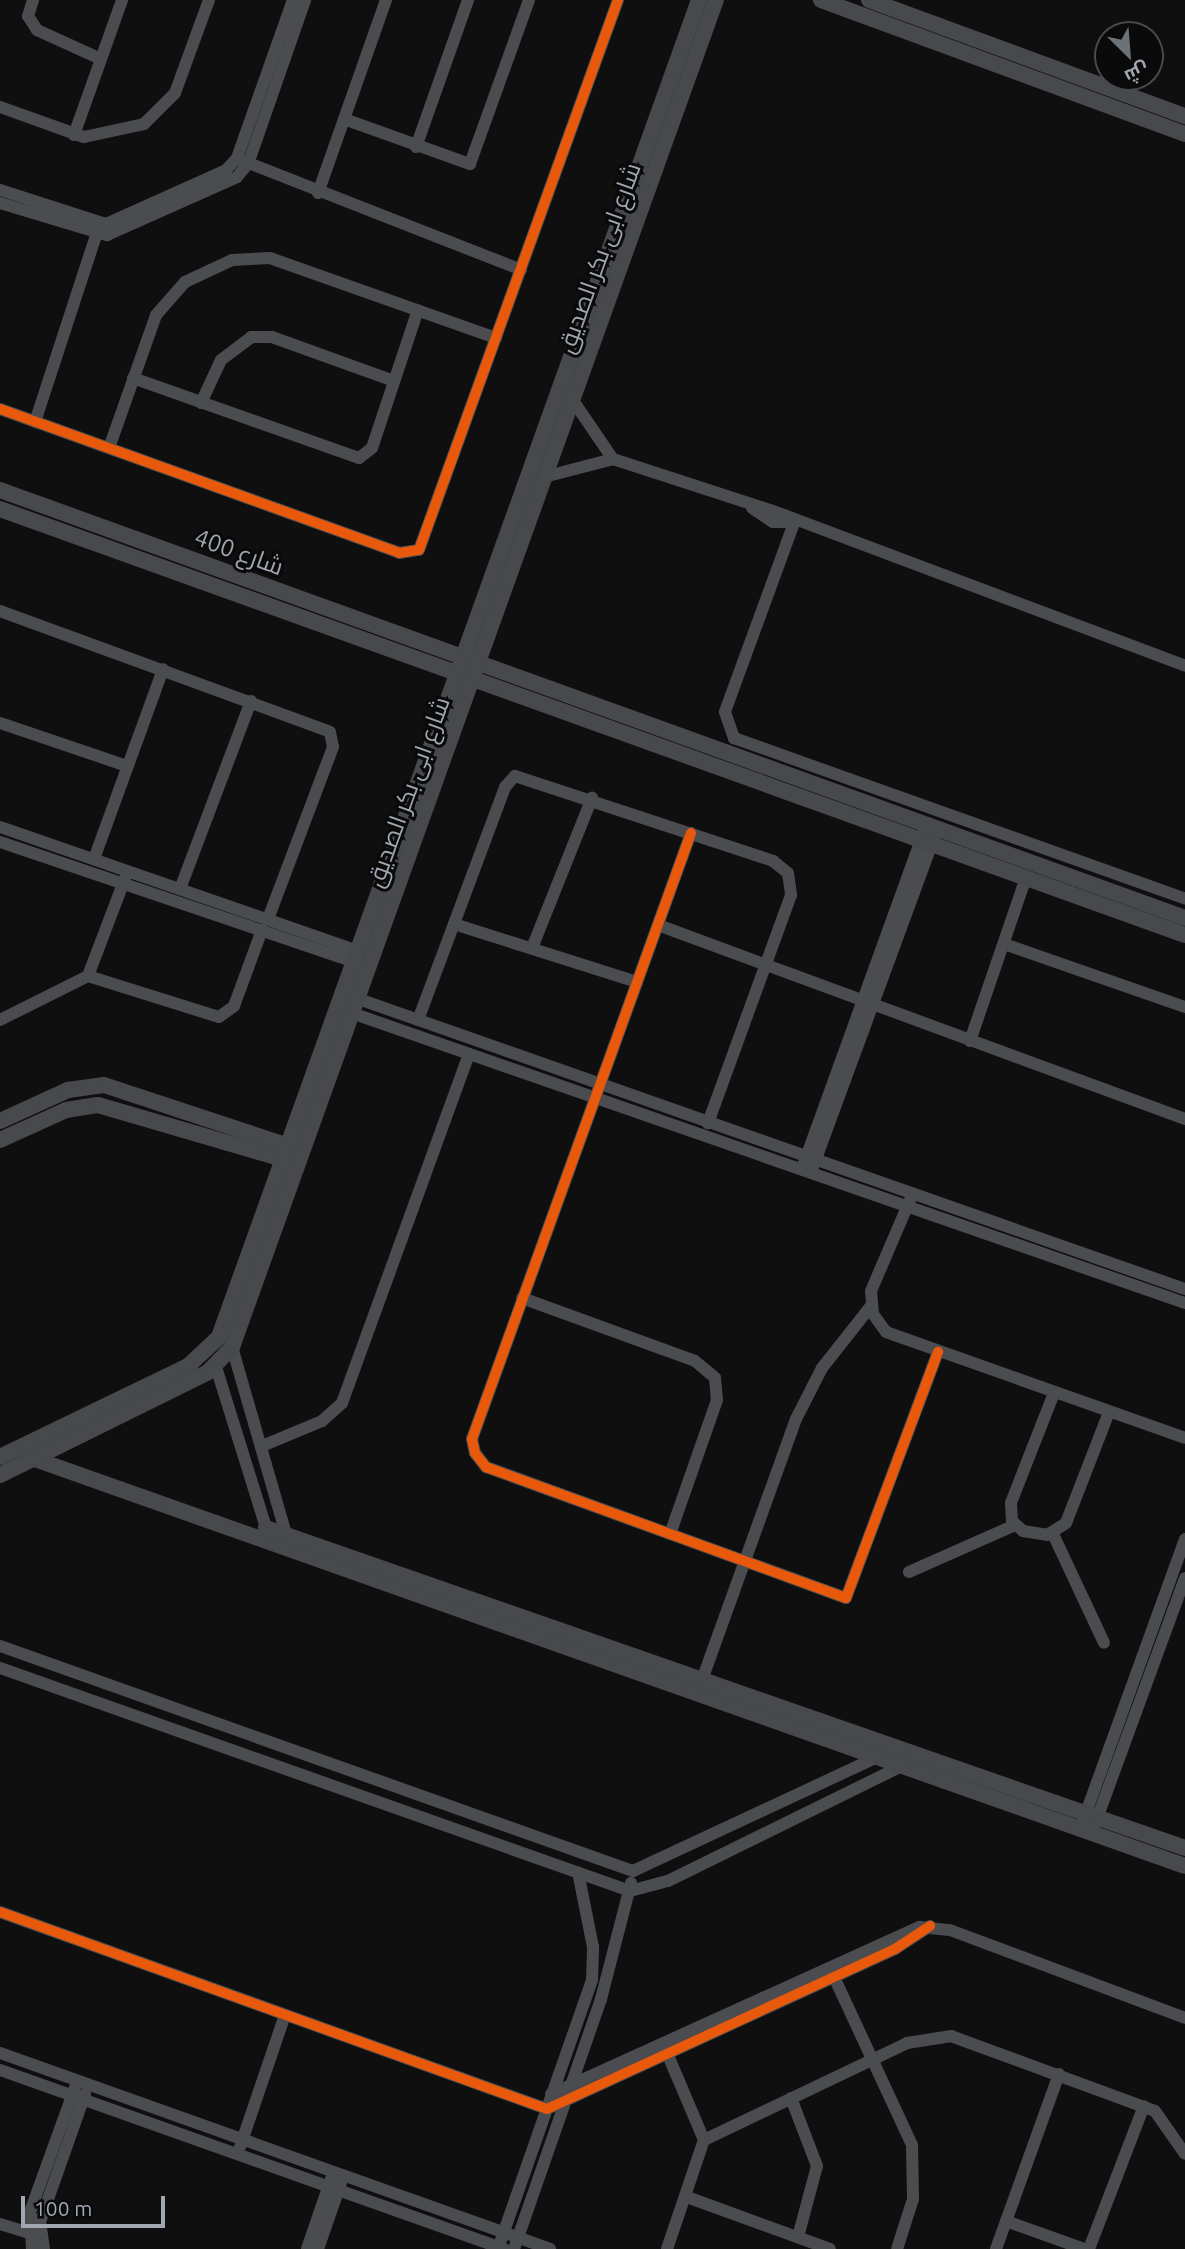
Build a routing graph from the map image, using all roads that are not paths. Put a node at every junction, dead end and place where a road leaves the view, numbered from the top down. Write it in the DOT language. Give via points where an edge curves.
graph roads {
  1 [pos="33,0"];
  2 [pos="122,0"];
  3 [pos="209,0"];
  4 [pos="293,0"];
  5 [pos="306,0"];
  6 [pos="386,0"];
  7 [pos="468,0"];
  8 [pos="530,0"];
  9 [pos="618,0"];
  10 [pos="699,0"];
  11 [pos="716,0"];
  12 [pos="821,0"];
  13 [pos="869,0"];
  14 [pos="101,59"];
  15 [pos="0,107"];
  16 [pos="1185,116"];
  17 [pos="344,119"];
  18 [pos="1185,134"];
  19 [pos="74,135"];
  20 [pos="654,145"];
  21 [pos="416,147"];
  22 [pos="242,161"];
  23 [pos="0,190"];
  24 [pos="318,193"];
  25 [pos="0,203"];
  26 [pos="98,230"];
  27 [pos="521,270"];
  28 [pos="418,310"];
  29 [pos="496,338"];
  30 [pos="133,378"];
  31 [pos="394,382"];
  32 [pos="572,399"];
  33 [pos="201,403"];
  34 [pos="0,409"];
  35 [pos="35,422"];
  36 [pos="109,448"];
  37 [pos="613,459"];
  38 [pos="544,477"];
  39 [pos="0,490"];
  40 [pos="0,509"];
  41 [pos="792,523"];
  42 [pos="0,611"];
  43 [pos="462,656"];
  44 [pos="478,662"];
  45 [pos="1185,666"];
  46 [pos="163,669"];
  47 [pos="455,676"];
  48 [pos="471,682"];
  49 [pos="251,701"];
  50 [pos="0,723"];
  51 [pos="127,766"];
  52 [pos="592,799"];
  53 [pos="932,826"];
  54 [pos="0,827"];
  55 [pos="691,833"];
  56 [pos="0,842"];
  57 [pos="925,844"];
  58 [pos="94,859"];
  59 [pos="125,877"];
  60 [pos="1026,880"];
  61 [pos="180,889"];
  62 [pos="1185,899"];
  63 [pos="1185,918"];
  64 [pos="454,924"];
  65 [pos="265,925"];
  66 [pos="658,925"];
  67 [pos="1185,935"];
  68 [pos="1003,944"];
  69 [pos="532,948"];
  70 [pos="354,955"];
  71 [pos="766,965"];
  72 [pos="88,976"];
  73 [pos="637,982"];
  74 [pos="338,1000"];
  75 [pos="867,1003"];
  76 [pos="355,1006"];
  77 [pos="1185,1007"];
  78 [pos="0,1020"];
  79 [pos="418,1020"];
  80 [pos="970,1041"];
  81 [pos="469,1054"];
  82 [pos="600,1084"];
  83 [pos="595,1098"];
  84 [pos="1185,1119"];
  85 [pos="0,1121"];
  86 [pos="708,1123"];
  87 [pos="0,1140"];
  88 [pos="285,1153"];
  89 [pos="811,1159"];
  90 [pos="806,1172"];
  91 [pos="912,1195"];
  92 [pos="906,1208"];
  93 [pos="1185,1289"];
  94 [pos="522,1298"];
  95 [pos="1185,1303"];
  96 [pos="872,1306"];
  97 [pos="232,1347"];
  98 [pos="938,1352"];
  99 [pos="216,1367"];
  100 [pos="1054,1393"];
  101 [pos="1109,1412"];
  102 [pos="1185,1438"];
  103 [pos="262,1446"];
  104 [pos="4,1452"];
  105 [pos="34,1459"];
  106 [pos="0,1475"];
  107 [pos="1015,1525"];
  108 [pos="266,1528"];
  109 [pos="670,1534"];
  110 [pos="1053,1534"];
  111 [pos="287,1537"];
  112 [pos="1185,1539"];
  113 [pos="272,1548"];
  114 [pos="293,1555"];
  115 [pos="1181,1562"];
  116 [pos="747,1563"];
  117 [pos="909,1572"];
  118 [pos="1185,1578"];
  119 [pos="1104,1643"];
  120 [pos="0,1646"];
  121 [pos="0,1668"];
  122 [pos="702,1680"];
  123 [pos="1133,1702"];
  124 [pos="898,1747"];
  125 [pos="923,1756"];
  126 [pos="877,1757"];
  127 [pos="901,1766"];
  128 [pos="1090,1822"];
  129 [pos="1185,1848"];
  130 [pos="1185,1866"];
  131 [pos="633,1871"];
  132 [pos="578,1872"];
  133 [pos="630,1891"];
  134 [pos="0,1912"];
  135 [pos="930,1926"];
  136 [pos="834,1977"];
  137 [pos="285,2015"];
  138 [pos="1185,2018"];
  139 [pos="0,2053"];
  140 [pos="668,2055"];
  141 [pos="873,2059"];
  142 [pos="0,2070"];
  143 [pos="1059,2074"];
  144 [pos="83,2083"];
  145 [pos="571,2086"];
  146 [pos="551,2094"];
  147 [pos="78,2098"];
  148 [pos="791,2098"];
  149 [pos="565,2104"];
  150 [pos="1144,2106"];
  151 [pos="547,2109"];
  152 [pos="242,2140"];
  153 [pos="704,2140"];
  154 [pos="237,2154"];
  155 [pos="1185,2154"];
  156 [pos="338,2174"];
  157 [pos="333,2188"];
  158 [pos="687,2197"];
  159 [pos="1006,2221"];
  160 [pos="0,2224"];
  161 [pos="504,2232"];
  162 [pos="33,2234"];
  163 [pos="798,2237"];
  164 [pos="516,2243"];
  165 [pos="501,2248"];
  166 [pos="32,2249"];
  167 [pos="44,2249"];
  168 [pos="307,2249"];
  169 [pos="318,2249"];
  170 [pos="550,2249"];
  171 [pos="667,2249"];
  172 [pos="830,2249"];
  173 [pos="897,2249"];
  174 [pos="996,2249"];
  175 [pos="1084,2249"];
  176 [pos="1089,2249"];
  1 -- 14 [label="street" via="28,16 37,30"];
  2 -- 14 [label="street"];
  3 -- 19 [label="street" via="164,108 119,134"];
  4 -- 22 [label="street"];
  5 -- 22 [label="street"];
  6 -- 17 [label="street"];
  7 -- 21 [label="street"];
  8 -- 21 [label="street" via="473,162 462,165"];
  9 -- 27 [label="street"];
  10 -- 20 [label="main road, شارع ابى بكر الصديق"];
  11 -- 20 [label="main road, شارع ابى بكر الصديق"];
  12 -- 18 [label="main road"];
  13 -- 16 [label="main road"];
  14 -- 19 [label="street"];
  15 -- 19 [label="street"];
  17 -- 21 [label="street"];
  17 -- 24 [label="street"];
  20 -- 32 [label="main road, شارع ابى بكر الصديق"];
  20 -- 43 [label="main road, شارع ابى بكر الصديق"];
  22 -- 24 [label="street"];
  22 -- 26 [label="street" via="227,183"];
  23 -- 26 [label="street"];
  24 -- 27 [label="street"];
  25 -- 26 [label="street"];
  26 -- 35 [label="street"];
  27 -- 29 [label="street"];
  28 -- 29 [label="street"];
  28 -- 30 [label="street" via="270,258 232,260 196,275 167,300"];
  28 -- 31 [label="street"];
  29 -- 36 [label="street" via="422,544 413,554"];
  30 -- 33 [label="street"];
  30 -- 36 [label="street"];
  31 -- 33 [label="street" via="272,337 251,337 221,359"];
  31 -- 33 [label="street" via="372,448 359,458"];
  32 -- 37 [label="street"];
  32 -- 38 [label="main road, شارع ابى بكر الصديق"];
  34 -- 35 [label="street"];
  35 -- 36 [label="street"];
  37 -- 38 [label="street"];
  37 -- 41 [label="street"];
  38 -- 44 [label="main road, شارع ابى بكر الصديق"];
  39 -- 43 [label="main road, شارع 400"];
  40 -- 47 [label="main road, شارع 400"];
  41 -- 45 [label="street"];
  41 -- 62 [label="street" via="725,712 734,738"];
  42 -- 46 [label="street"];
  43 -- 44 [label="main road, شارع 400"];
  43 -- 47 [label="main road, شارع ابى بكر الصديق"];
  44 -- 48 [label="main road, شارع ابى بكر الصديق"];
  44 -- 53 [label="main road, شارع 400"];
  46 -- 49 [label="street"];
  46 -- 51 [label="street"];
  47 -- 48 [label="main road, شارع 400"];
  47 -- 70 [label="main road, شارع ابى بكر الصديق"];
  48 -- 57 [label="main road, شارع 400"];
  48 -- 76 [label="main road, شارع ابى بكر الصديق"];
  49 -- 61 [label="street"];
  49 -- 65 [label="street" via="323,727 334,743"];
  50 -- 51 [label="street"];
  51 -- 58 [label="street"];
  52 -- 55 [label="street"];
  52 -- 64 [label="street" via="526,776 510,779"];
  52 -- 69 [label="street"];
  53 -- 57 [label="street"];
  53 -- 63 [label="main road, شارع 400"];
  54 -- 58 [label="street"];
  55 -- 66 [label="street"];
  55 -- 71 [label="street" via="773,861 788,873 791,895"];
  56 -- 59 [label="street"];
  57 -- 60 [label="main road, شارع 400"];
  57 -- 75 [label="street"];
  58 -- 59 [label="street"];
  59 -- 61 [label="street"];
  59 -- 65 [label="street"];
  59 -- 72 [label="street"];
  60 -- 67 [label="main road, شارع 400"];
  60 -- 68 [label="street"];
  61 -- 65 [label="street"];
  64 -- 69 [label="street"];
  64 -- 79 [label="street"];
  65 -- 70 [label="street"];
  65 -- 72 [label="street" via="234,1006 219,1017"];
  66 -- 71 [label="street"];
  66 -- 73 [label="street"];
  68 -- 77 [label="street"];
  68 -- 80 [label="street"];
  69 -- 73 [label="street"];
  70 -- 74 [label="main road, شارع ابى بكر الصديق"];
  71 -- 75 [label="street"];
  71 -- 86 [label="street"];
  72 -- 78 [label="street"];
  73 -- 82 [label="street"];
  74 -- 76 [label="street"];
  74 -- 88 [label="main road, شارع ابى بكر الصديق"];
  75 -- 80 [label="street"];
  75 -- 89 [label="street"];
  76 -- 79 [label="street"];
  76 -- 81 [label="street"];
  76 -- 97 [label="main road, شارع ابى بكر الصديق"];
  79 -- 82 [label="street"];
  80 -- 84 [label="street"];
  81 -- 83 [label="street"];
  81 -- 103 [label="street" via="342,1403 322,1421"];
  82 -- 83 [label="street"];
  82 -- 86 [label="street"];
  83 -- 90 [label="street"];
  83 -- 94 [label="street"];
  85 -- 88 [label="main road" via="68,1090 104,1085"];
  86 -- 89 [label="street"];
  87 -- 88 [label="main road" via="66,1110 98,1105"];
  88 -- 104 [label="main road, شارع ابى بكر الصديق" via="219,1337 205,1354"];
  89 -- 90 [label="street"];
  89 -- 91 [label="street"];
  90 -- 92 [label="street"];
  91 -- 92 [label="street"];
  91 -- 93 [label="street"];
  92 -- 95 [label="street"];
  92 -- 96 [label="street" via="873,1284"];
  94 -- 109 [label="street" via="695,1361 715,1378 717,1401"];
  94 -- 109 [label="street" via="472,1439 478,1460"];
  96 -- 98 [label="street" via="892,1336"];
  96 -- 116 [label="street" via="805,1399"];
  97 -- 99 [label="main road, شارع ابى بكر الصديق"];
  97 -- 103 [label="street"];
  98 -- 100 [label="street"];
  98 -- 116 [label="street" via="846,1598"];
  99 -- 105 [label="main road, شارع ابى بكر الصديق"];
  99 -- 108 [label="street"];
  100 -- 101 [label="street"];
  100 -- 107 [label="street" via="1011,1503"];
  101 -- 102 [label="street"];
  101 -- 110 [label="street" via="1068,1518"];
  103 -- 111 [label="street"];
  104 -- 105 [label="main road"];
  105 -- 106 [label="main road, شارع ابى بكر الصديق"];
  105 -- 113 [label="main road"];
  107 -- 110 [label="street" via="1036,1535"];
  107 -- 117 [label="street"];
  108 -- 111 [label="main road"];
  108 -- 113 [label="street"];
  109 -- 116 [label="street"];
  110 -- 119 [label="street"];
  111 -- 114 [label="main road"];
  111 -- 122 [label="main road"];
  112 -- 115 [label="street"];
  113 -- 114 [label="main road"];
  114 -- 126 [label="main road"];
  115 -- 123 [label="street"];
  116 -- 122 [label="street"];
  118 -- 123 [label="street"];
  120 -- 131 [label="street"];
  121 -- 132 [label="street"];
  122 -- 124 [label="main road"];
  123 -- 128 [label="street"];
  124 -- 125 [label="main road"];
  124 -- 126 [label="street"];
  125 -- 127 [label="street"];
  125 -- 128 [label="main road"];
  126 -- 127 [label="main road"];
  126 -- 131 [label="street"];
  127 -- 128 [label="main road"];
  127 -- 133 [label="street" via="668,1881"];
  128 -- 129 [label="main road"];
  128 -- 130 [label="main road"];
  131 -- 133 [label="street"];
  132 -- 133 [label="street"];
  132 -- 146 [label="street" via="593,1972"];
  133 -- 145 [label="street"];
  134 -- 137 [label="street"];
  135 -- 136 [label="street"];
  135 -- 138 [label="street"];
  135 -- 145 [label="street" via="900,1932"];
  136 -- 140 [label="street"];
  136 -- 141 [label="street"];
  137 -- 151 [label="street"];
  137 -- 152 [label="street"];
  139 -- 144 [label="street"];
  140 -- 149 [label="street"];
  140 -- 153 [label="street"];
  141 -- 143 [label="street" via="918,2039 951,2036"];
  141 -- 148 [label="street"];
  141 -- 173 [label="street" via="914,2159 913,2199"];
  142 -- 147 [label="street"];
  143 -- 150 [label="street"];
  143 -- 159 [label="street"];
  144 -- 147 [label="street"];
  144 -- 152 [label="street"];
  145 -- 146 [label="street"];
  145 -- 149 [label="street"];
  146 -- 151 [label="street"];
  147 -- 154 [label="street"];
  147 -- 162 [label="street"];
  148 -- 153 [label="street"];
  148 -- 163 [label="street" via="817,2166"];
  149 -- 151 [label="street"];
  149 -- 164 [label="street"];
  150 -- 155 [label="street" via="1168,2122"];
  150 -- 176 [label="street"];
  151 -- 161 [label="street"];
  152 -- 154 [label="street"];
  152 -- 156 [label="street"];
  153 -- 158 [label="street"];
  154 -- 157 [label="street"];
  156 -- 157 [label="street"];
  156 -- 161 [label="street"];
  157 -- 165 [label="street"];
  157 -- 168 [label="street"];
  157 -- 169 [label="street"];
  158 -- 163 [label="street"];
  158 -- 171 [label="street"];
  159 -- 174 [label="street"];
  159 -- 175 [label="street"];
  160 -- 162 [label="street"];
  161 -- 164 [label="street"];
  161 -- 165 [label="street"];
  162 -- 166 [label="street"];
  162 -- 167 [label="street"];
  163 -- 172 [label="street"];
  164 -- 170 [label="street"];
}
